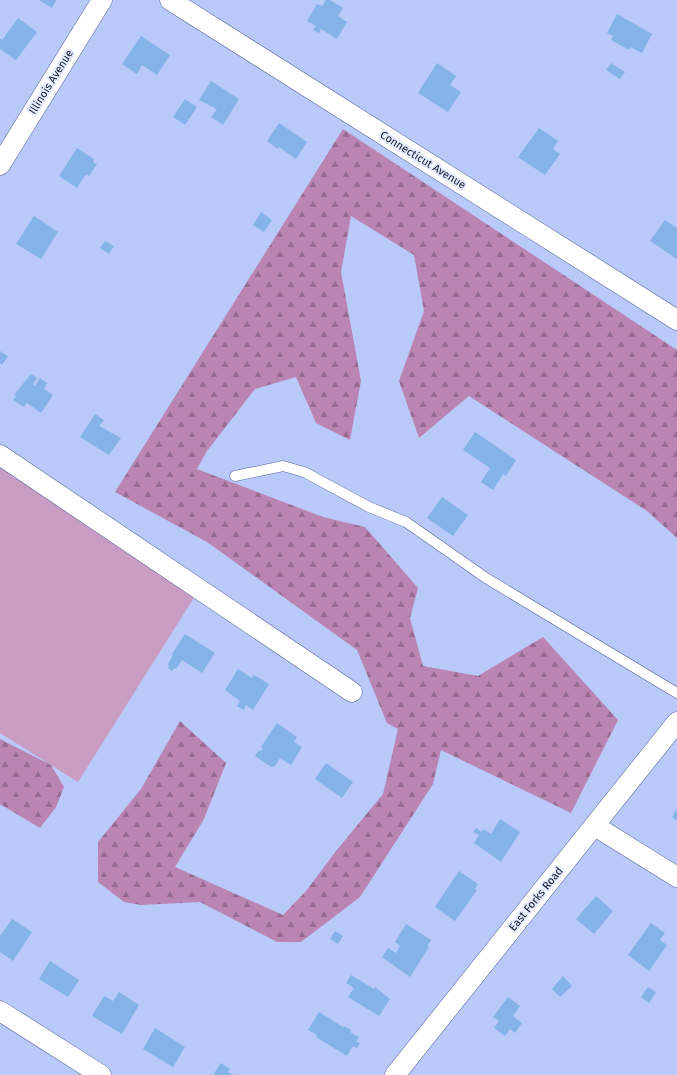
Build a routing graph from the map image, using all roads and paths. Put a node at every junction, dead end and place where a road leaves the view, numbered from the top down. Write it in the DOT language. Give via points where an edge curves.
graph roads {
  1 [pos="102,0"];
  2 [pos="170,0"];
  3 [pos="0,165"];
  4 [pos="677,320"];
  5 [pos="0,455"];
  6 [pos="235,476"];
  7 [pos="352,692"];
  8 [pos="677,693"];
  9 [pos="677,722"];
  10 [pos="595,826"];
  11 [pos="677,877"];
  12 [pos="0,1011"];
  13 [pos="100,1075"];
  14 [pos="395,1075"];
  1 -- 3 [label="street, Illinois Avenue"];
  2 -- 4 [label="street, Connecticut Avenue"];
  5 -- 7 [label="street"];
  6 -- 8 [label="lane" via="283,466 304,472 369,507 406,522 486,578"];
  9 -- 10 [label="street, East Forks Road"];
  10 -- 11 [label="street"];
  10 -- 14 [label="street, East Forks Road"];
  12 -- 13 [label="street"];
}
